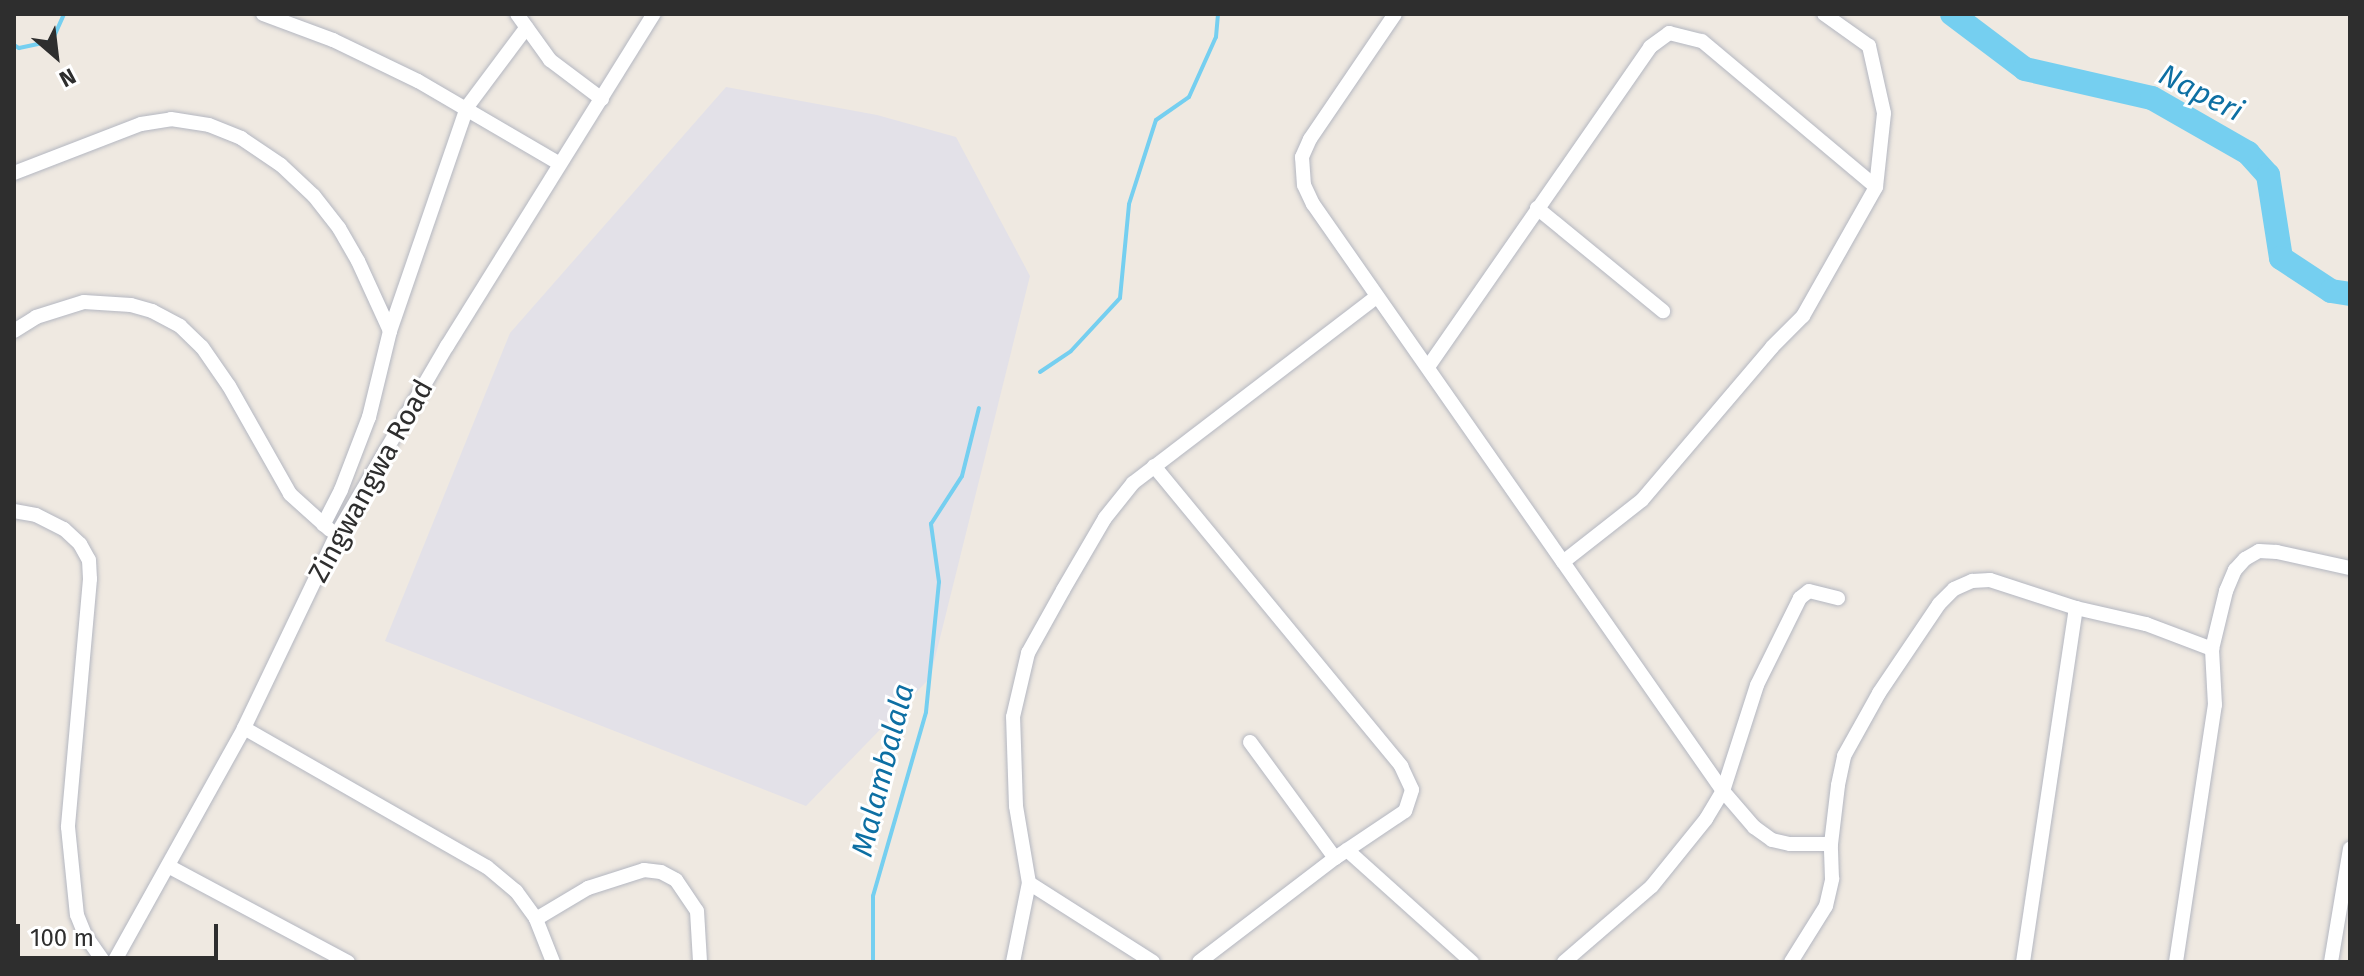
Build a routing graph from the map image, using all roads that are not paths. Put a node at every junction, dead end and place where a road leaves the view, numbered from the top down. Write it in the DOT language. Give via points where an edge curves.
graph roads {
  1 [pos="263,14"];
  2 [pos="517,14"];
  3 [pos="654,14"];
  4 [pos="1395,14"];
  5 [pos="1824,14"];
  6 [pos="526,28"];
  7 [pos="602,99"];
  8 [pos="467,107"];
  9 [pos="560,164"];
  10 [pos="14,173"];
  11 [pos="1876,187"];
  12 [pos="1537,208"];
  13 [pos="1376,297"];
  14 [pos="1663,311"];
  15 [pos="14,331"];
  16 [pos="390,331"];
  17 [pos="1428,367"];
  18 [pos="1154,466"];
  19 [pos="14,511"];
  20 [pos="323,525"];
  21 [pos="337,534"];
  22 [pos="1563,562"];
  23 [pos="2350,568"];
  24 [pos="1838,598"];
  25 [pos="2076,608"];
  26 [pos="2212,649"];
  27 [pos="244,728"];
  28 [pos="1250,742"];
  29 [pos="1723,791"];
  30 [pos="1831,844"];
  31 [pos="2350,849"];
  32 [pos="1341,854"];
  33 [pos="168,866"];
  34 [pos="1029,883"];
  35 [pos="536,919"];
  36 [pos="104,962"];
  37 [pos="114,962"];
  38 [pos="348,962"];
  39 [pos="553,962"];
  40 [pos="700,962"];
  41 [pos="1013,962"];
  42 [pos="1153,962"];
  43 [pos="1199,962"];
  44 [pos="1472,962"];
  45 [pos="1564,962"];
  46 [pos="1791,962"];
  47 [pos="2023,962"];
  48 [pos="2176,962"];
  49 [pos="2331,962"];
  1 -- 8 [label="street" via="333,40"];
  2 -- 6 [label="street"];
  3 -- 7 [label="street, Zingwangwa Road"];
  4 -- 13 [label="street" via="1310,139 1302,168 1313,204"];
  5 -- 11 [label="street" via="1869,46 1884,113"];
  6 -- 7 [label="street" via="550,60"];
  6 -- 8 [label="street"];
  7 -- 9 [label="street, Zingwangwa Road"];
  8 -- 9 [label="street"];
  8 -- 16 [label="street"];
  9 -- 21 [label="street, Zingwangwa Road"];
  10 -- 16 [label="street" via="141,124 171,119 209,125 241,138 281,165 331,217"];
  11 -- 12 [label="street" via="1702,41 1669,33 1650,47"];
  11 -- 22 [label="street" via="1803,316 1642,500"];
  12 -- 14 [label="street"];
  12 -- 17 [label="street"];
  13 -- 17 [label="street"];
  13 -- 18 [label="street"];
  15 -- 20 [label="street" via="36,317 84,302 131,305 180,326 229,386 290,494"];
  16 -- 20 [label="street" via="369,417"];
  17 -- 22 [label="street"];
  18 -- 32 [label="street" via="1409,779 1411,801 1405,811"];
  18 -- 34 [label="street" via="1120,496 1098,529 1028,653 1019,682 1012,745"];
  19 -- 36 [label="street" via="64,529 89,560 68,827 77,915"];
  20 -- 21 [label="street"];
  21 -- 27 [label="street, Zingwangwa Road"];
  22 -- 29 [label="street"];
  23 -- 26 [label="street" via="2277,552 2259,551 2245,559 2226,591"];
  24 -- 29 [label="street" via="1809,591 1800,598 1757,685"];
  25 -- 26 [label="street" via="2146,624"];
  25 -- 30 [label="street" via="1990,580 1954,589 1856,729 1838,785"];
  25 -- 47 [label="street"];
  26 -- 48 [label="street" via="2215,705"];
  27 -- 33 [label="street, Zingwangwa Road"];
  27 -- 35 [label="street" via="487,867 516,891"];
  28 -- 32 [label="street"];
  29 -- 30 [label="street" via="1772,840"];
  29 -- 45 [label="street" via="1694,837 1652,886"];
  30 -- 46 [label="street" via="1826,906"];
  31 -- 49 [label="street"];
  32 -- 43 [label="street"];
  32 -- 44 [label="street"];
  33 -- 37 [label="street, Zingwangwa Road"];
  33 -- 38 [label="street"];
  34 -- 41 [label="street"];
  34 -- 42 [label="street"];
  35 -- 39 [label="street"];
  35 -- 40 [label="street" via="588,888 644,870 661,872 676,880 697,911"];
}
